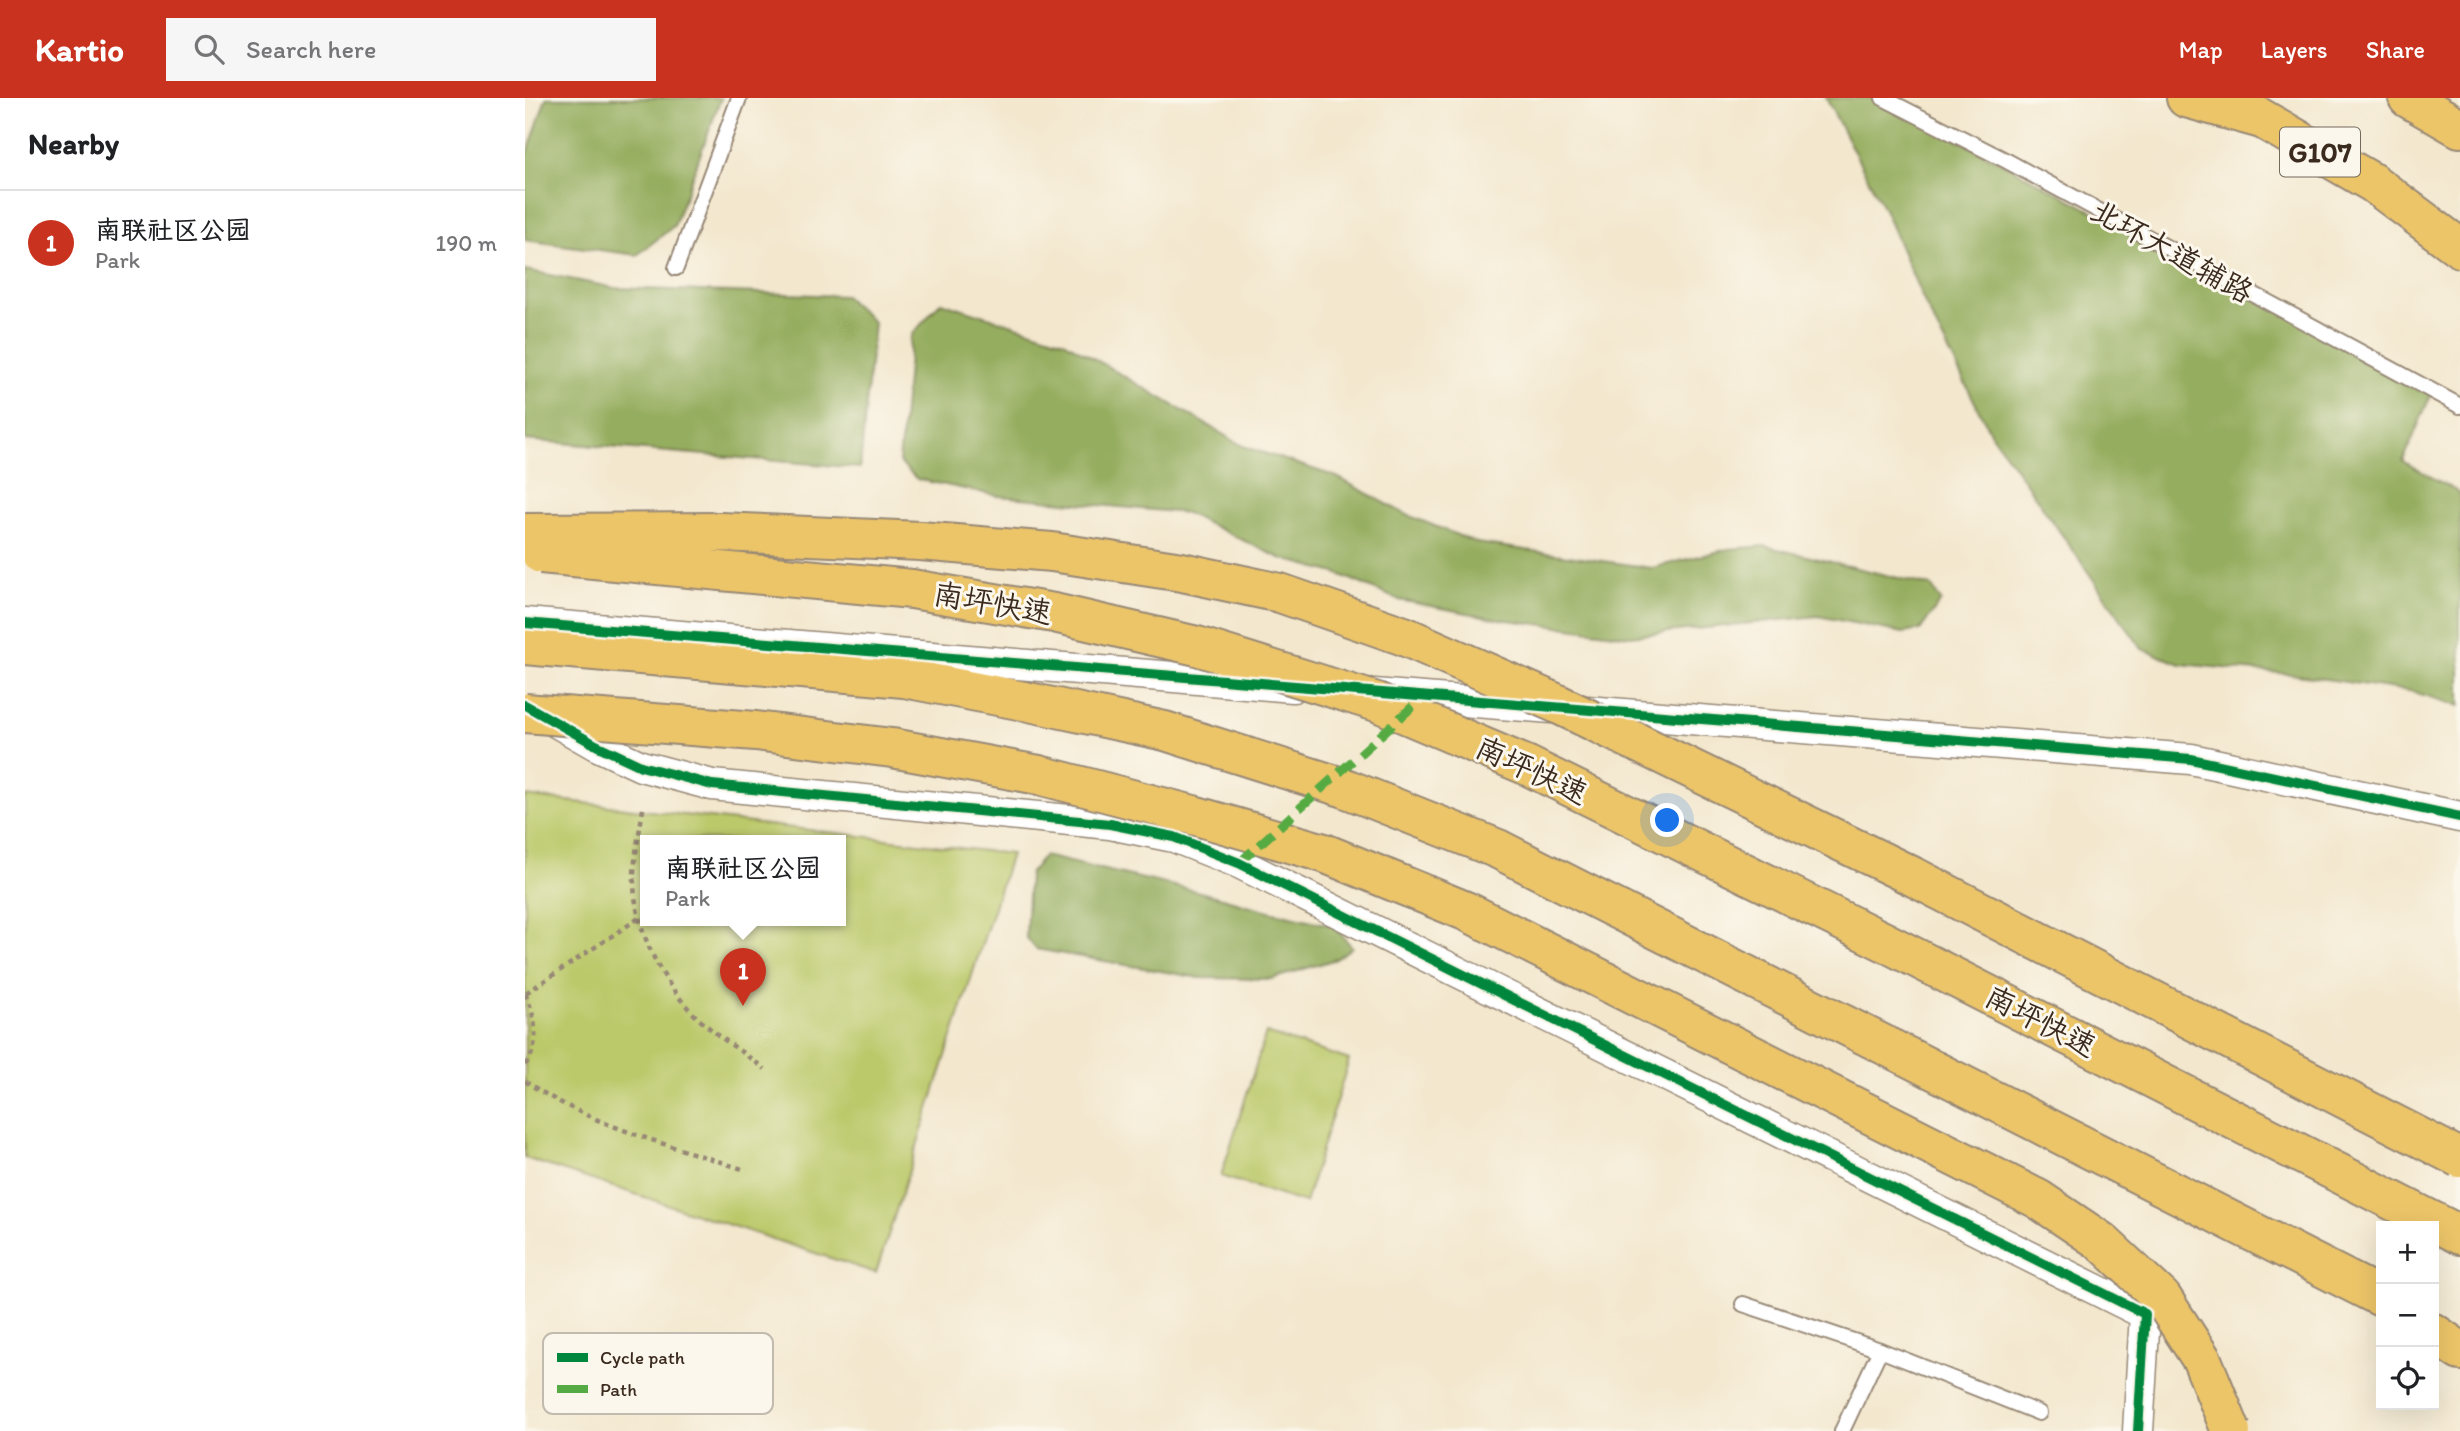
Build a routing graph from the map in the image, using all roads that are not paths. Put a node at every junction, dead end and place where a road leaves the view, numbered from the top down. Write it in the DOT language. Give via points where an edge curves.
graph roads {
  1 [pos="739,98"];
  2 [pos="1883,98"];
  3 [pos="2186,98"];
  4 [pos="2226,98"];
  5 [pos="2408,98"];
  6 [pos="2266,121"];
  7 [pos="2460,128"];
  8 [pos="2373,183"];
  9 [pos="2460,228"];
  10 [pos="2460,248"];
  11 [pos="676,268"];
  12 [pos="2460,406"];
  13 [pos="525,533"];
  14 [pos="525,552"];
  15 [pos="525,624"];
  16 [pos="525,645"];
  17 [pos="525,705"];
  18 [pos="525,713"];
  19 [pos="2460,817"];
  20 [pos="2460,1158"];
  21 [pos="2460,1235"];
  22 [pos="2376,1295"];
  23 [pos="1743,1304"];
  24 [pos="2439,1326"];
  25 [pos="2439,1337"];
  26 [pos="2460,1337"];
  27 [pos="1879,1350"];
  28 [pos="2460,1351"];
  29 [pos="2039,1413"];
  30 [pos="1842,1431"];
  31 [pos="2138,1431"];
  32 [pos="2231,1431"];
  1 -- 11 [label="lane"];
  2 -- 12 [label="lane, 北环大道辅路"];
  3 -- 6 [label="main road"];
  4 -- 6 [label="main road, G107"];
  5 -- 7 [label="main road"];
  6 -- 8 [label="main road, G107"];
  8 -- 9 [label="main road"];
  8 -- 10 [label="main road, G107"];
  13 -- 20 [label="main road, bridge" via="721,532 920,541 1052,552 1280,593 1404,636 1571,710 1916,878"];
  14 -- 21 [label="main road, 南坪快速, bridge" via="912,589 1054,613 1197,646 1377,702 1528,766"];
  15 -- 19 [label="street" via="2191,759"];
  16 -- 22 [label="main road" via="904,678 1165,731 1345,788 1498,849"];
  17 -- 31 [label="street" via="641,766 712,785 1109,824 1174,837 1238,863 2144,1314"];
  18 -- 32 [label="main road, bridge" via="769,733 893,748 1039,775 1324,853 1468,912 2060,1213 2102,1242 2162,1298 2202,1360"];
  23 -- 27 [label="lane"];
  24 -- 26 [label="main road"];
  25 -- 28 [label="main road"];
  27 -- 29 [label="lane"];
  27 -- 30 [label="lane"];
}
